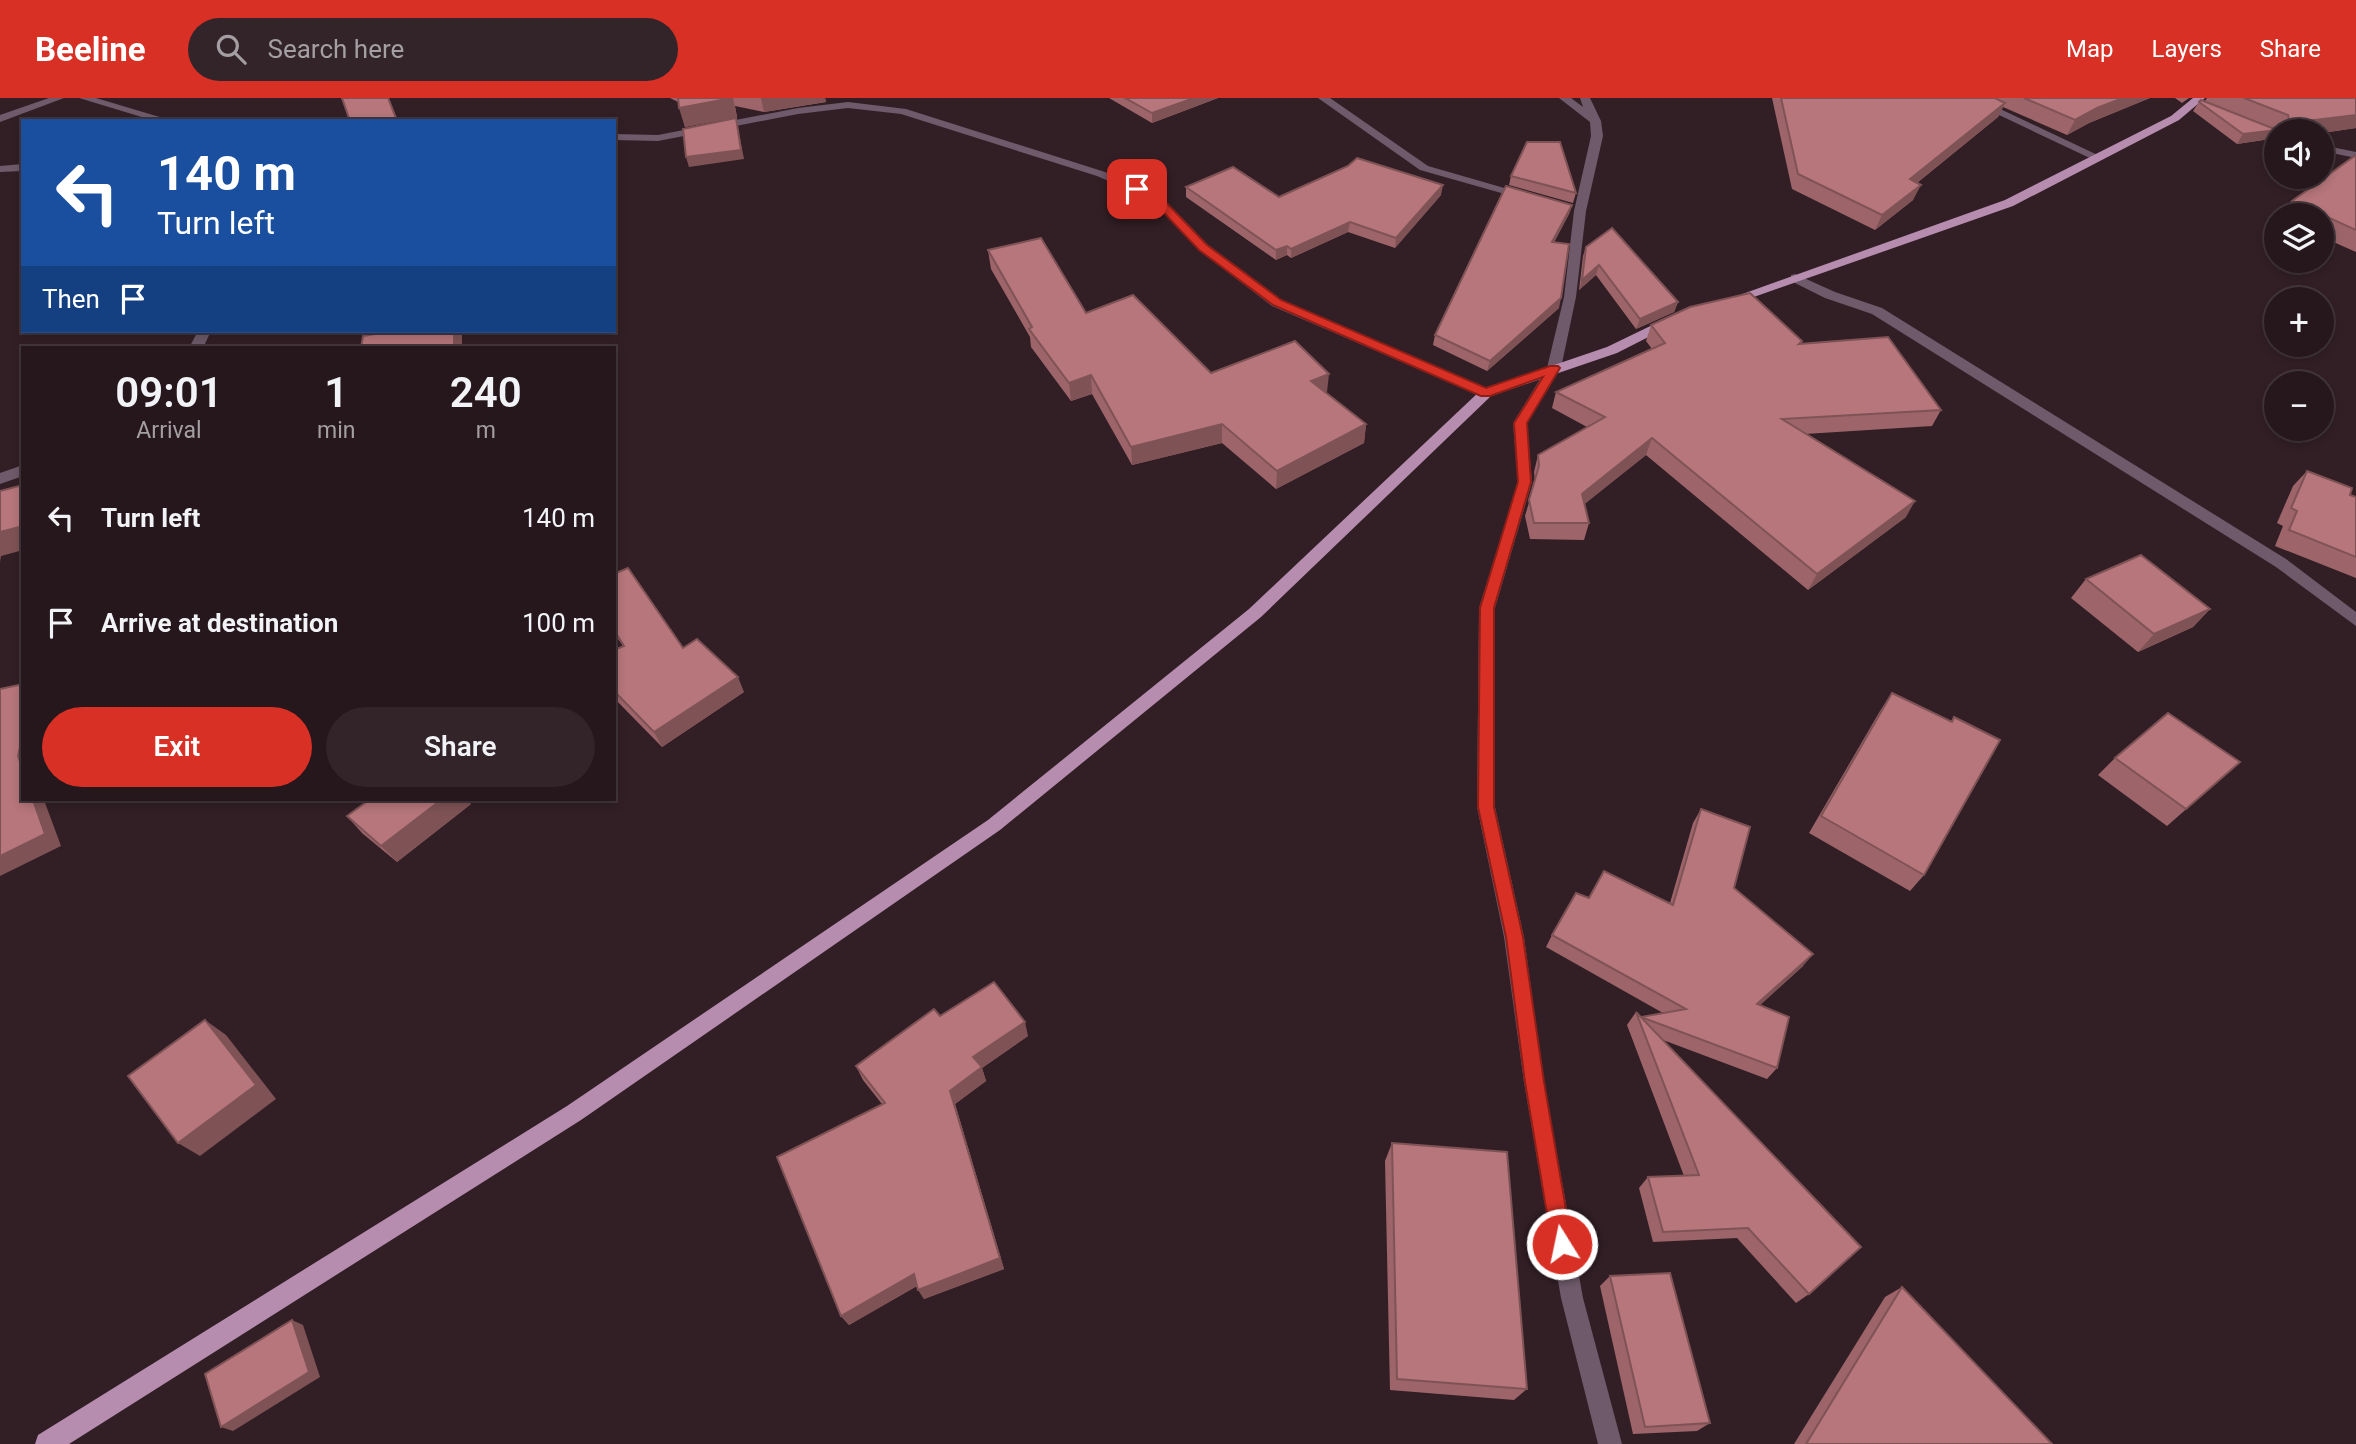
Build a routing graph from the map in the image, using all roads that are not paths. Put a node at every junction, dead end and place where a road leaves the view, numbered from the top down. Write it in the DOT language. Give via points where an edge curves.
graph roads {
  1 [pos="59,98"];
  2 [pos="84,98"];
  3 [pos="904,98"];
  4 [pos="1323,98"];
  5 [pos="1564,98"];
  6 [pos="1585,98"];
  7 [pos="1968,98"];
  8 [pos="2200,103"];
  9 [pos="902,111"];
  10 [pos="0,119"];
  11 [pos="161,119"];
  12 [pos="1595,121"];
  13 [pos="616,137"];
  14 [pos="2334,150"];
  15 [pos="2356,155"];
  16 [pos="2098,158"];
  17 [pos="21,167"];
  18 [pos="0,169"];
  19 [pos="1541,200"];
  20 [pos="1795,278"];
  21 [pos="1713,306"];
  22 [pos="1688,315"];
  23 [pos="1554,368"];
  24 [pos="1486,393"];
  25 [pos="21,471"];
  26 [pos="0,479"];
  27 [pos="2356,620"];
  28 [pos="47,1444"];
  29 [pos="1611,1444"];
  1 -- 10 [label="street"];
  2 -- 11 [label="street"];
  3 -- 9 [label="street"];
  4 -- 19 [label="street" via="1424,168"];
  5 -- 12 [label="street"];
  6 -- 12 [label="street"];
  7 -- 16 [label="street"];
  8 -- 16 [label="main road"];
  9 -- 13 [label="street" via="848,106 658,138"];
  9 -- 24 [label="street" via="1101,174 1154,196 1203,247 1277,303"];
  12 -- 23 [label="street" via="1598,136 1573,209 1570,297"];
  14 -- 15 [label="street"];
  16 -- 20 [label="main road" via="2009,204"];
  17 -- 18 [label="street"];
  20 -- 21 [label="main road"];
  20 -- 27 [label="street" via="1889,318 2281,563"];
  22 -- 23 [label="main road" via="1612,350"];
  23 -- 24 [label="main road"];
  23 -- 29 [label="street" via="1520,423 1525,482 1487,608 1486,807 1514,937 1572,1298"];
  24 -- 28 [label="main road" via="1255,613 994,825 574,1113"];
  25 -- 26 [label="street"];
}
